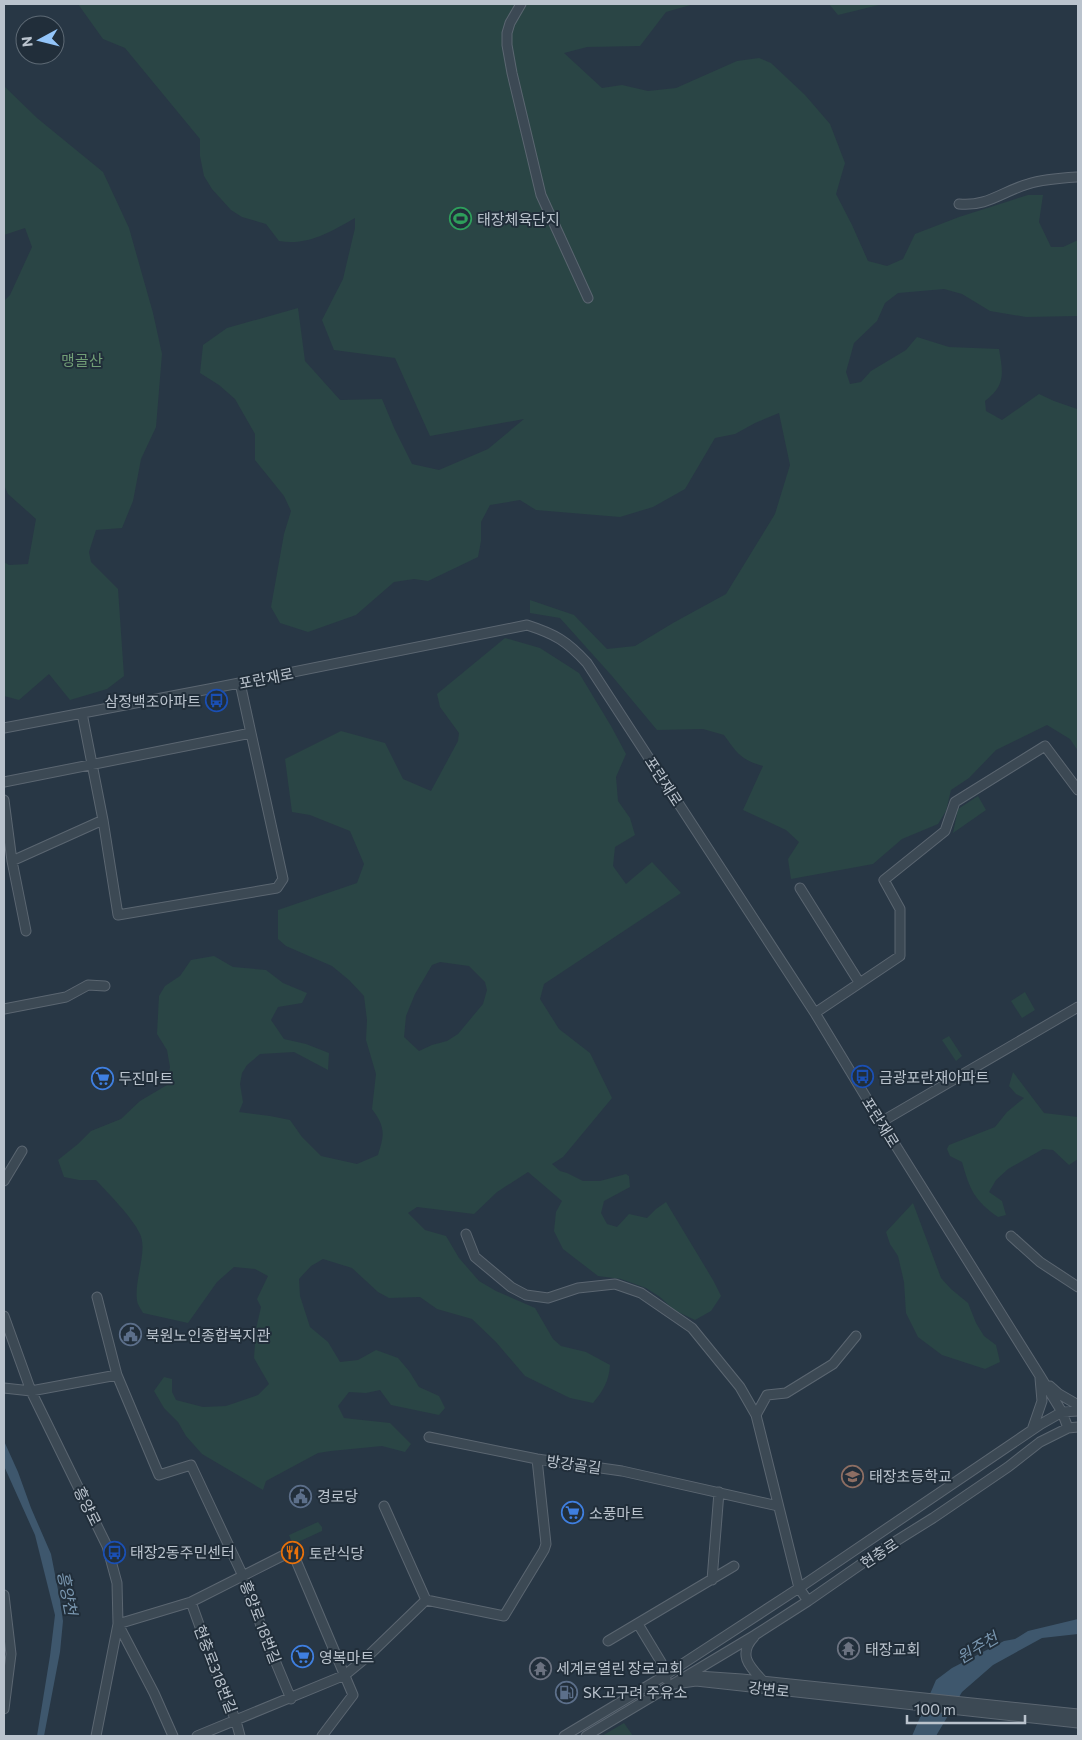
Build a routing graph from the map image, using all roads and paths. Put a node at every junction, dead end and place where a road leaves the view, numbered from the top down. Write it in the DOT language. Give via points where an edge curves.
graph roads {
  1 [pos="520,4"];
  2 [pos="1078,177"];
  3 [pos="959,204"];
  4 [pos="588,298"];
  5 [pos="240,683"];
  6 [pos="82,713"];
  7 [pos="4,728"];
  8 [pos="251,734"];
  9 [pos="91,764"];
  10 [pos="4,782"];
  11 [pos="1078,790"];
  12 [pos="4,800"];
  13 [pos="103,820"];
  14 [pos="12,861"];
  15 [pos="800,888"];
  16 [pos="26,931"];
  17 [pos="859,982"];
  18 [pos="105,986"];
  19 [pos="1078,1007"];
  20 [pos="4,1009"];
  21 [pos="815,1013"];
  22 [pos="881,1122"];
  23 [pos="22,1151"];
  24 [pos="4,1181"];
  25 [pos="466,1234"];
  26 [pos="1011,1236"];
  27 [pos="1078,1287"];
  28 [pos="96,1297"];
  29 [pos="4,1316"];
  30 [pos="856,1336"];
  31 [pos="117,1375"];
  32 [pos="1040,1376"];
  33 [pos="4,1388"];
  34 [pos="31,1391"];
  35 [pos="1078,1405"];
  36 [pos="1078,1411"];
  37 [pos="1062,1412"];
  38 [pos="756,1415"];
  39 [pos="1078,1427"];
  40 [pos="1068,1428"];
  41 [pos="1032,1430"];
  42 [pos="429,1437"];
  43 [pos="537,1459"];
  44 [pos="719,1492"];
  45 [pos="384,1506"];
  46 [pos="778,1506"];
  47 [pos="872,1540"];
  48 [pos="880,1551"];
  49 [pos="734,1566"];
  50 [pos="243,1576"];
  51 [pos="712,1580"];
  52 [pos="799,1588"];
  53 [pos="4,1595"];
  54 [pos="426,1600"];
  55 [pos="808,1601"];
  56 [pos="191,1602"];
  57 [pos="771,1623"];
  58 [pos="118,1624"];
  59 [pos="638,1624"];
  60 [pos="608,1641"];
  61 [pos="668,1673"];
  62 [pos="345,1675"];
  63 [pos="694,1679"];
  64 [pos="678,1680"];
  65 [pos="762,1681"];
  66 [pos="670,1685"];
  67 [pos="871,1696"];
  68 [pos="291,1699"];
  69 [pos="4,1709"];
  70 [pos="1078,1714"];
  71 [pos="1058,1716"];
  72 [pos="236,1721"];
  73 [pos="1078,1723"];
  74 [pos="96,1736"];
  75 [pos="173,1736"];
  76 [pos="197,1736"];
  77 [pos="240,1736"];
  78 [pos="322,1736"];
  79 [pos="564,1736"];
  80 [pos="586,1736"];
  1 -- 4 [label="street" via="507,32 506,45 512,73 542,195"];
  2 -- 3 [label="street" via="1028,184 972,205"];
  5 -- 6 [label="street, 포란재로"];
  5 -- 8 [label="street"];
  5 -- 21 [label="street, 포란재로" via="527,625 547,631 571,645 587,663"];
  6 -- 7 [label="street, 포란재로"];
  6 -- 9 [label="street"];
  8 -- 9 [label="street"];
  8 -- 13 [label="street" via="283,879 277,888 118,915"];
  9 -- 10 [label="street"];
  9 -- 13 [label="street"];
  11 -- 17 [label="street" via="1045,746 955,802 945,831 884,880 900,909 900,956"];
  12 -- 14 [label="street"];
  13 -- 14 [label="street"];
  14 -- 16 [label="street"];
  15 -- 17 [label="street"];
  17 -- 21 [label="street"];
  18 -- 20 [label="street" via="88,985 66,997"];
  19 -- 22 [label="street"];
  21 -- 22 [label="street, 포란재로"];
  22 -- 32 [label="street, 포란재로"];
  23 -- 24 [label="street"];
  25 -- 38 [label="street" via="475,1257 511,1287 526,1295 548,1298 578,1288 615,1284 641,1293 692,1328 740,1387"];
  26 -- 27 [label="street" via="1040,1262"];
  28 -- 31 [label="street"];
  29 -- 34 [label="street, 흥양로"];
  30 -- 38 [label="street" via="833,1364 786,1393 766,1396"];
  31 -- 34 [label="street"];
  31 -- 50 [label="street, 흥양로 18번길" via="159,1475 191,1465"];
  32 -- 35 [label="street" via="1059,1394"];
  32 -- 37 [label="street, 포란재로"];
  32 -- 41 [label="street" via="1042,1401"];
  33 -- 34 [label="street"];
  34 -- 58 [label="street, 흥양로" via="107,1546 116,1583"];
  36 -- 37 [label="street, 현충로"];
  37 -- 40 [label="street, 포란재로"];
  37 -- 41 [label="street, 현충로"];
  38 -- 46 [label="street"];
  39 -- 40 [label="street, 현충로"];
  40 -- 48 [label="street, 현충로" via="1040,1442 1008,1467"];
  41 -- 47 [label="street, 현충로"];
  42 -- 43 [label="street, 방강골길"];
  43 -- 44 [label="street, 방강골길" via="622,1471"];
  43 -- 54 [label="street" via="546,1544 504,1616"];
  44 -- 46 [label="street, 방강골길"];
  44 -- 51 [label="street"];
  45 -- 54 [label="street"];
  46 -- 52 [label="street"];
  47 -- 48 [label="street"];
  47 -- 52 [label="street, 현충로"];
  48 -- 55 [label="street, 현충로"];
  49 -- 51 [label="street"];
  50 -- 56 [label="street"];
  50 -- 62 [label="street" via="292,1551"];
  50 -- 68 [label="street, 흥양로 18번길"];
  51 -- 59 [label="street"];
  52 -- 55 [label="street"];
  52 -- 61 [label="street, 현충로"];
  53 -- 69 [label="street" via="11,1654"];
  54 -- 62 [label="street"];
  55 -- 57 [label="street, 현충로"];
  56 -- 58 [label="street"];
  56 -- 72 [label="street, 현충로318번길"];
  57 -- 64 [label="street, 현충로"];
  57 -- 65 [label="street" via="748,1644 745,1653 747,1663"];
  58 -- 74 [label="street, 흥양로"];
  58 -- 75 [label="street"];
  59 -- 60 [label="street"];
  59 -- 61 [label="street"];
  61 -- 64 [label="street"];
  61 -- 66 [label="street"];
  61 -- 79 [label="street, 현충로"];
  62 -- 68 [label="street"];
  62 -- 78 [label="street" via="353,1696"];
  63 -- 64 [label="street, 강변로"];
  63 -- 65 [label="street, 강변로"];
  63 -- 66 [label="street, 강변로"];
  63 -- 67 [label="street, 강변로"];
  64 -- 66 [label="street, 현충로"];
  65 -- 67 [label="street, 강변로"];
  66 -- 80 [label="street, 현충로"];
  67 -- 71 [label="street"];
  68 -- 72 [label="street"];
  70 -- 71 [label="street"];
  71 -- 73 [label="street"];
  72 -- 76 [label="street"];
  72 -- 77 [label="street, 현충로318번길"];
}
